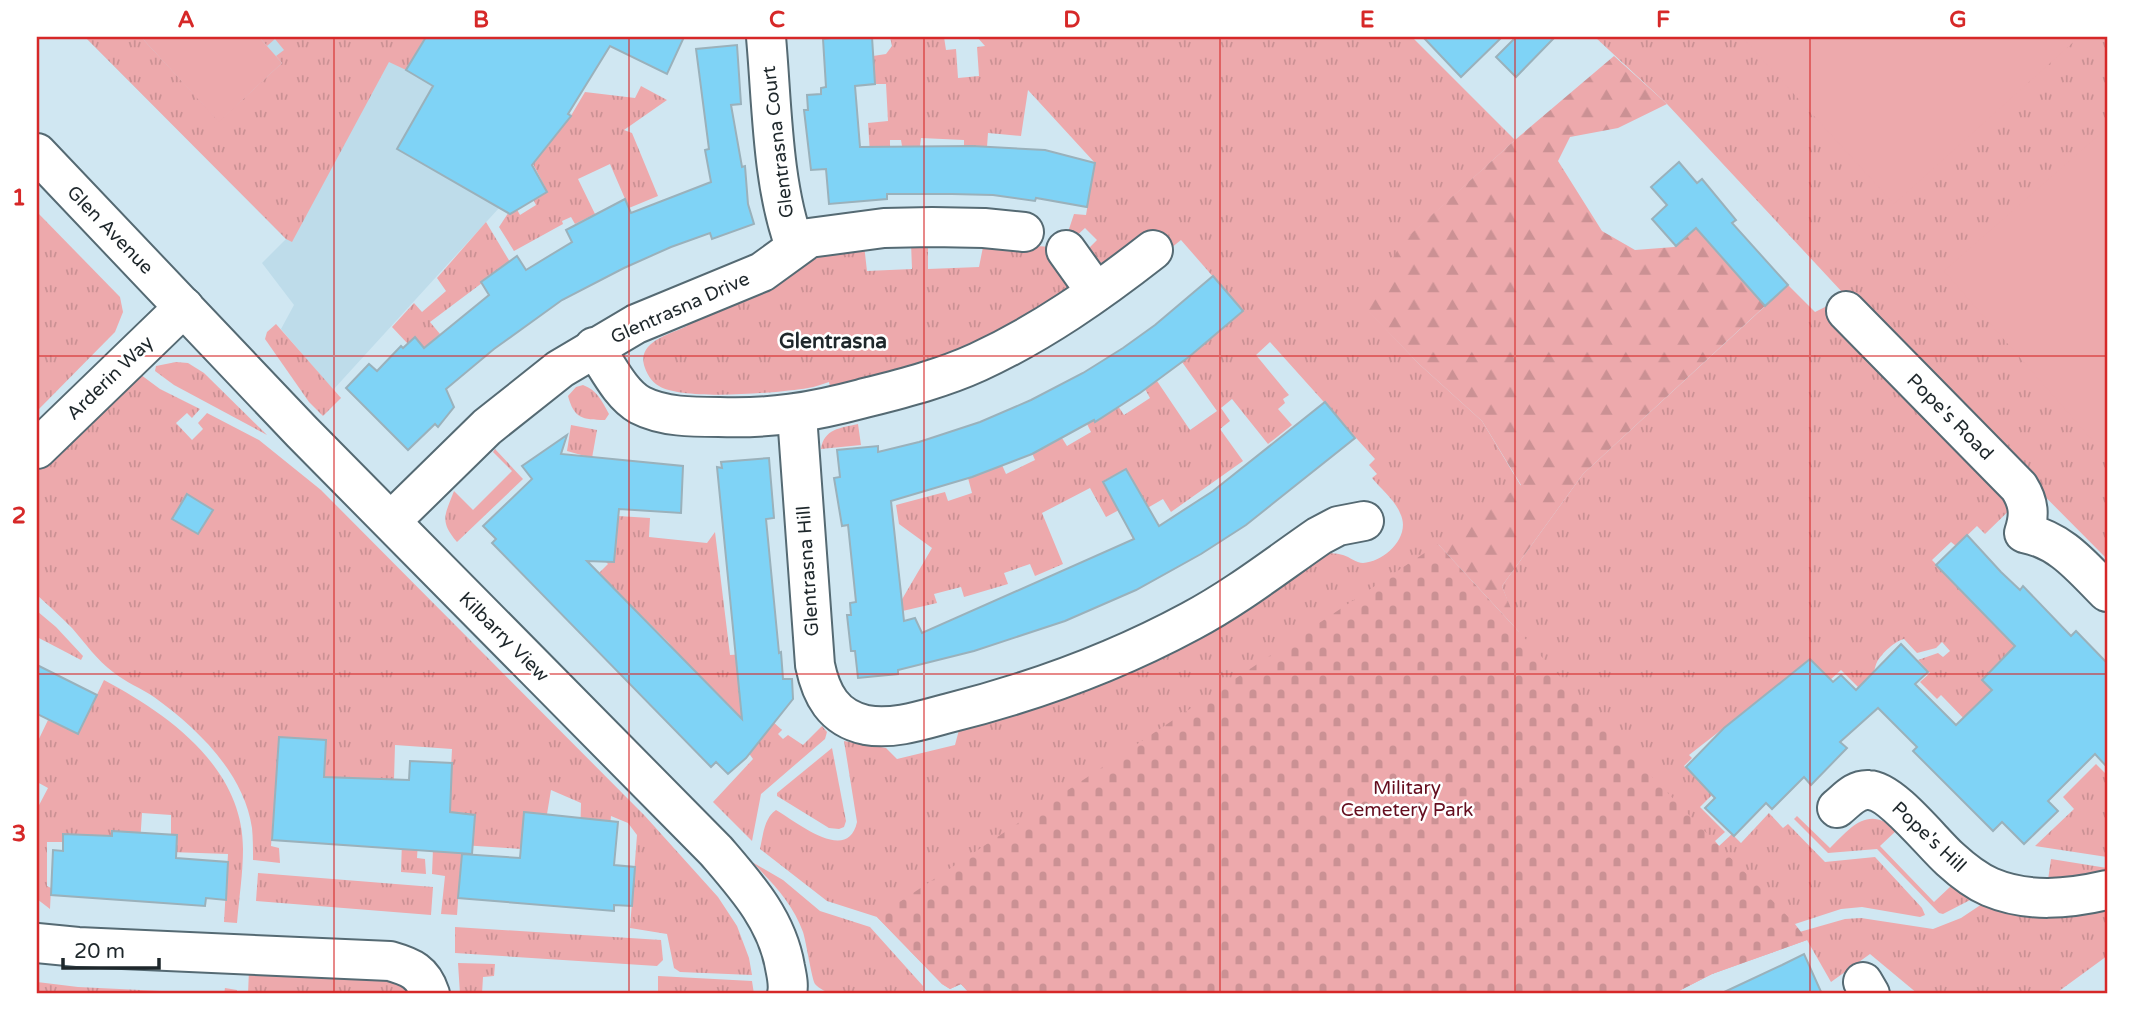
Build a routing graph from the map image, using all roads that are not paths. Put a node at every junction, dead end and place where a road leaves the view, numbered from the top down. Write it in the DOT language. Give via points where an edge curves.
graph roads {
  1 [pos="766,37"];
  2 [pos="37,153"];
  3 [pos="1024,232"];
  4 [pos="794,246"];
  5 [pos="1066,250"];
  6 [pos="1153,250"];
  7 [pos="1096,292"];
  8 [pos="184,307"];
  9 [pos="1846,312"];
  10 [pos="594,347"];
  11 [pos="797,415"];
  12 [pos="37,449"];
  13 [pos="1364,521"];
  14 [pos="391,522"];
  15 [pos="2107,592"];
  16 [pos="1837,808"];
  17 [pos="2107,890"];
  18 [pos="37,943"];
  19 [pos="788,991"];
  20 [pos="430,994"];
  1 -- 4 [label="street, Glentrasna Court" via="779,186"];
  2 -- 8 [label="street, Glen Avenue"];
  3 -- 4 [label="street, Glentrasna Drive" via="884,229 824,234"];
  4 -- 10 [label="street, Glentrasna Drive" via="762,272 636,324"];
  5 -- 7 [label="street"];
  6 -- 7 [label="street"];
  7 -- 11 [label="street" via="1058,319 976,363 912,387"];
  8 -- 12 [label="street, Arderin Way"];
  8 -- 14 [label="street, Kilbarry View"];
  9 -- 15 [label="street, Pope's Road" via="2019,487 2028,500 2024,533 2062,548"];
  10 -- 11 [label="street" via="625,393 655,411 745,418"];
  10 -- 14 [label="street, Glentrasna Drive" via="487,426"];
  11 -- 13 [label="street, Glentrasna Hill" via="819,686 845,717 866,725 894,726 977,706 1095,666 1192,621 1338,526"];
  14 -- 19 [label="street, Kilbarry View" via="742,881 768,915 783,953"];
  16 -- 17 [label="street, Pope's Hill" via="1856,792 1871,790 1893,801 1967,873 2016,895 2048,899"];
  18 -- 20 [label="street" via="390,961 412,967"];
}
